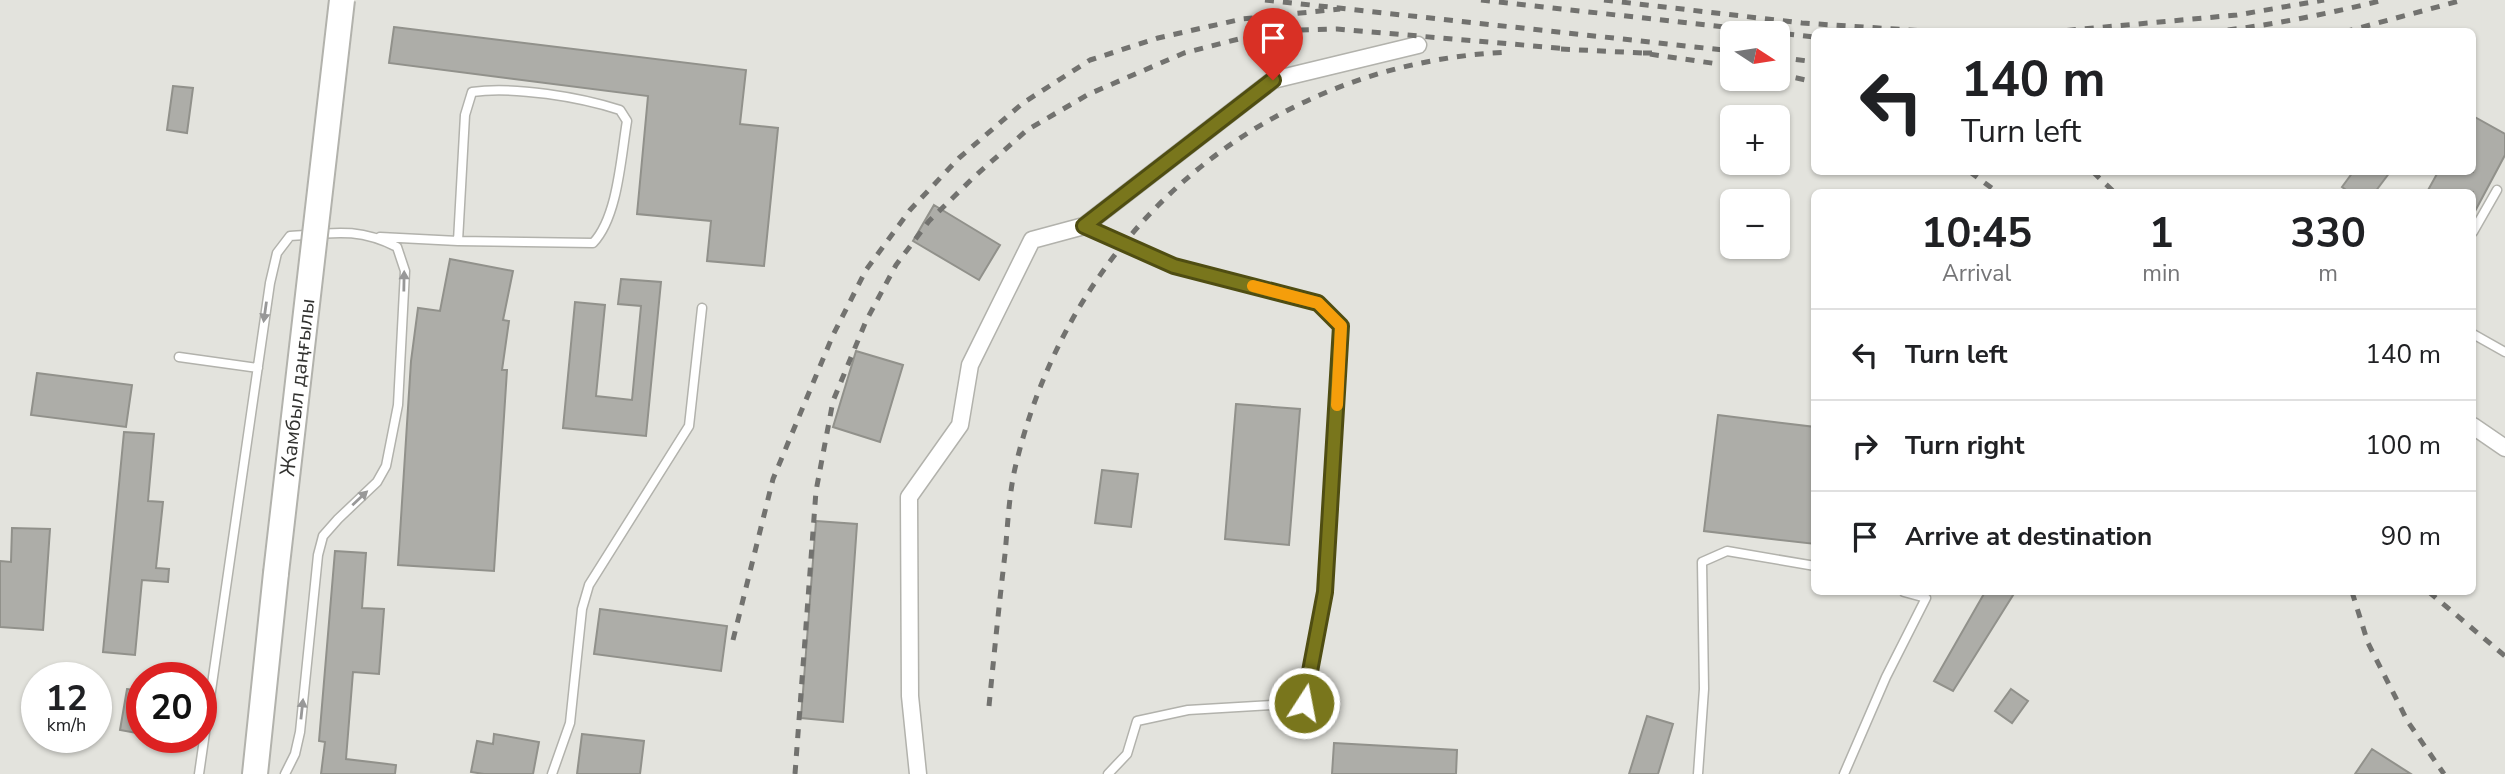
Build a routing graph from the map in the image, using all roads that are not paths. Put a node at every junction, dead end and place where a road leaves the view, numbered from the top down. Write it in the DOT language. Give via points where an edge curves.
graph roads {
  1 [pos="342,0"];
  2 [pos="1418,45"];
  3 [pos="2497,190"];
  4 [pos="1084,226"];
  5 [pos="2476,227"];
  6 [pos="377,237"];
  7 [pos="458,241"];
  8 [pos="702,308"];
  9 [pos="2476,336"];
  10 [pos="2505,352"];
  11 [pos="179,357"];
  12 [pos="258,368"];
  13 [pos="2476,428"];
  14 [pos="2505,449"];
  15 [pos="1811,565"];
  16 [pos="1915,595"];
  17 [pos="199,774"];
  18 [pos="255,774"];
  19 [pos="285,774"];
  20 [pos="552,774"];
  21 [pos="918,774"];
  22 [pos="1108,774"];
  23 [pos="1698,774"];
  24 [pos="1843,774"];
  1 -- 18 [label="main road, Жамбыл даңғылы, bridge"];
  2 -- 4 [label="street" via="1273,80"];
  3 -- 5 [label="lane"];
  4 -- 21 [label="street" via="1032,240 970,365 960,425 909,497 910,696"];
  4 -- 22 [label="lane" via="1174,266 1318,303 1341,326 1325,592 1304,703 1188,710 1137,721 1127,754"];
  6 -- 7 [label="lane"];
  6 -- 12 [label="lane, one-way" via="347,232 290,236 277,253"];
  19 -- 6 [label="lane, one-way" via="300,732 323,536 377,482 386,466 398,405 405,271 397,247"];
  7 -- 7 [label="lane" via="593,243 602,234 613,198 627,121 620,110 559,96 472,92 465,115"];
  8 -- 20 [label="lane" via="689,426 589,585 582,609 570,723"];
  9 -- 10 [label="lane"];
  11 -- 12 [label="lane"];
  12 -- 17 [label="lane"];
  13 -- 14 [label="street"];
  15 -- 23 [label="lane" via="1727,551 1702,562 1704,688"];
  16 -- 24 [label="lane" via="1926,598"];
}
